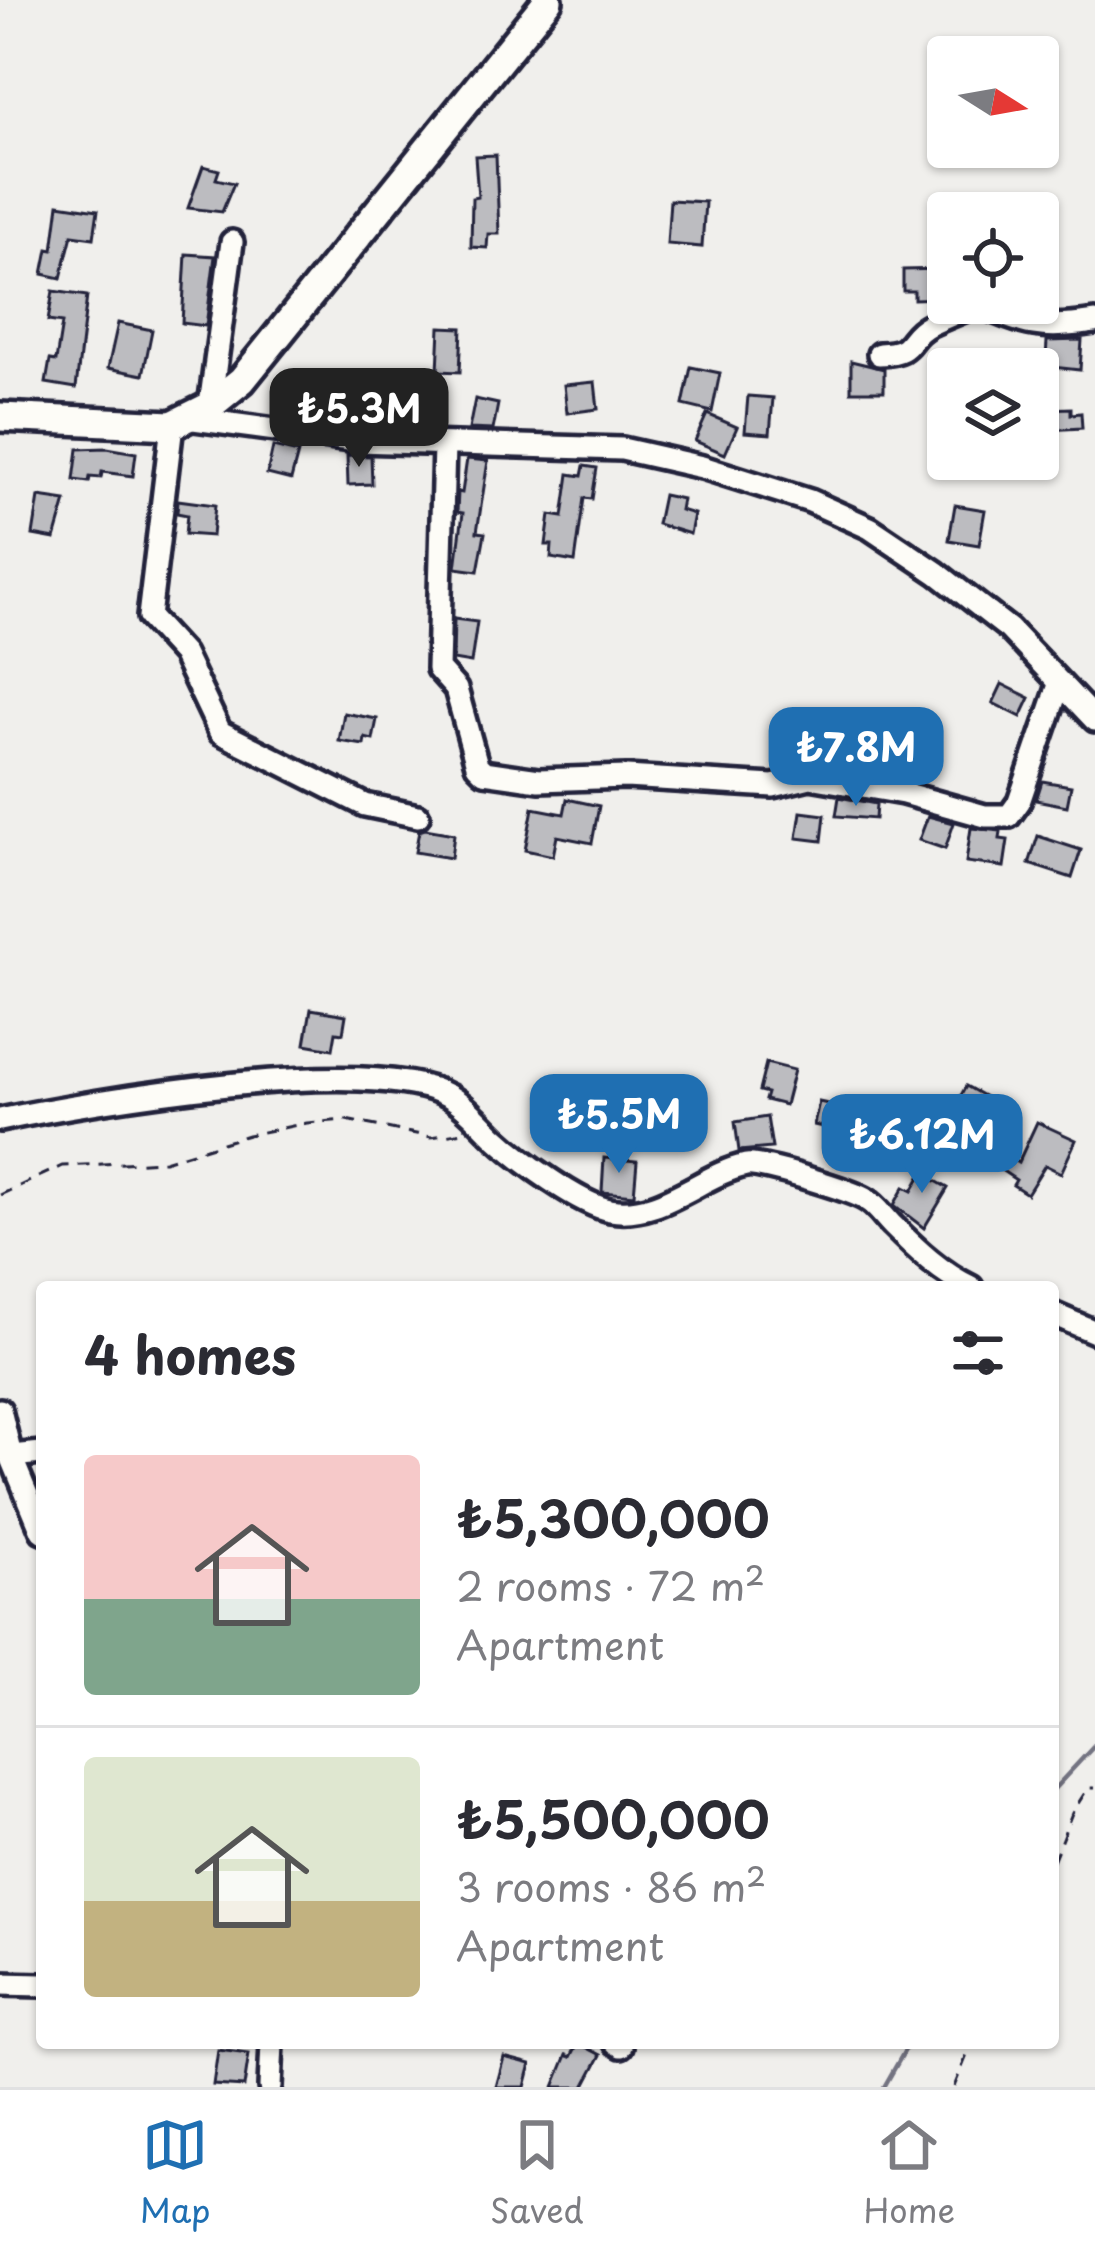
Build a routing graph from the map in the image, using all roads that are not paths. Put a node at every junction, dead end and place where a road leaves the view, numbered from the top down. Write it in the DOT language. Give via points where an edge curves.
graph roads {
  1 [pos="548,0"];
  2 [pos="232,242"];
  3 [pos="1095,322"];
  4 [pos="879,354"];
  5 [pos="189,416"];
  6 [pos="0,417"];
  7 [pos="444,445"];
  8 [pos="1059,685"];
  9 [pos="1095,720"];
  10 [pos="418,816"];
  11 [pos="0,1120"];
  12 [pos="961,1281"];
  13 [pos="1059,1317"];
  14 [pos="1095,1332"];
  15 [pos="0,1410"];
  16 [pos="36,1454"];
  17 [pos="11,1456"];
  18 [pos="36,1516"];
  19 [pos="0,1984"];
  20 [pos="36,1985"];
  21 [pos="272,2049"];
  22 [pos="270,2087"];
  1 -- 5 [label="main road" via="263,354"];
  2 -- 5 [label="street"];
  3 -- 4 [label="street" via="1053,329 978,304 922,328 900,354"];
  5 -- 6 [label="main road"];
  5 -- 7 [label="street"];
  5 -- 10 [label="street" via="148,617 183,654 220,732 365,805"];
  7 -- 8 [label="street" via="622,449 811,501 937,573 1010,629"];
  7 -- 8 [label="street" via="438,669 456,689 484,772 773,786 810,777 1009,816"];
  8 -- 9 [label="street"];
  11 -- 12 [label="street" via="240,1084 419,1084 451,1096 550,1177 612,1211 646,1208 745,1165 766,1164 867,1200"];
  13 -- 14 [label="street"];
  15 -- 17 [label="street"];
  16 -- 17 [label="street"];
  17 -- 18 [label="street"];
  19 -- 20 [label="street"];
  21 -- 22 [label="street"];
}
